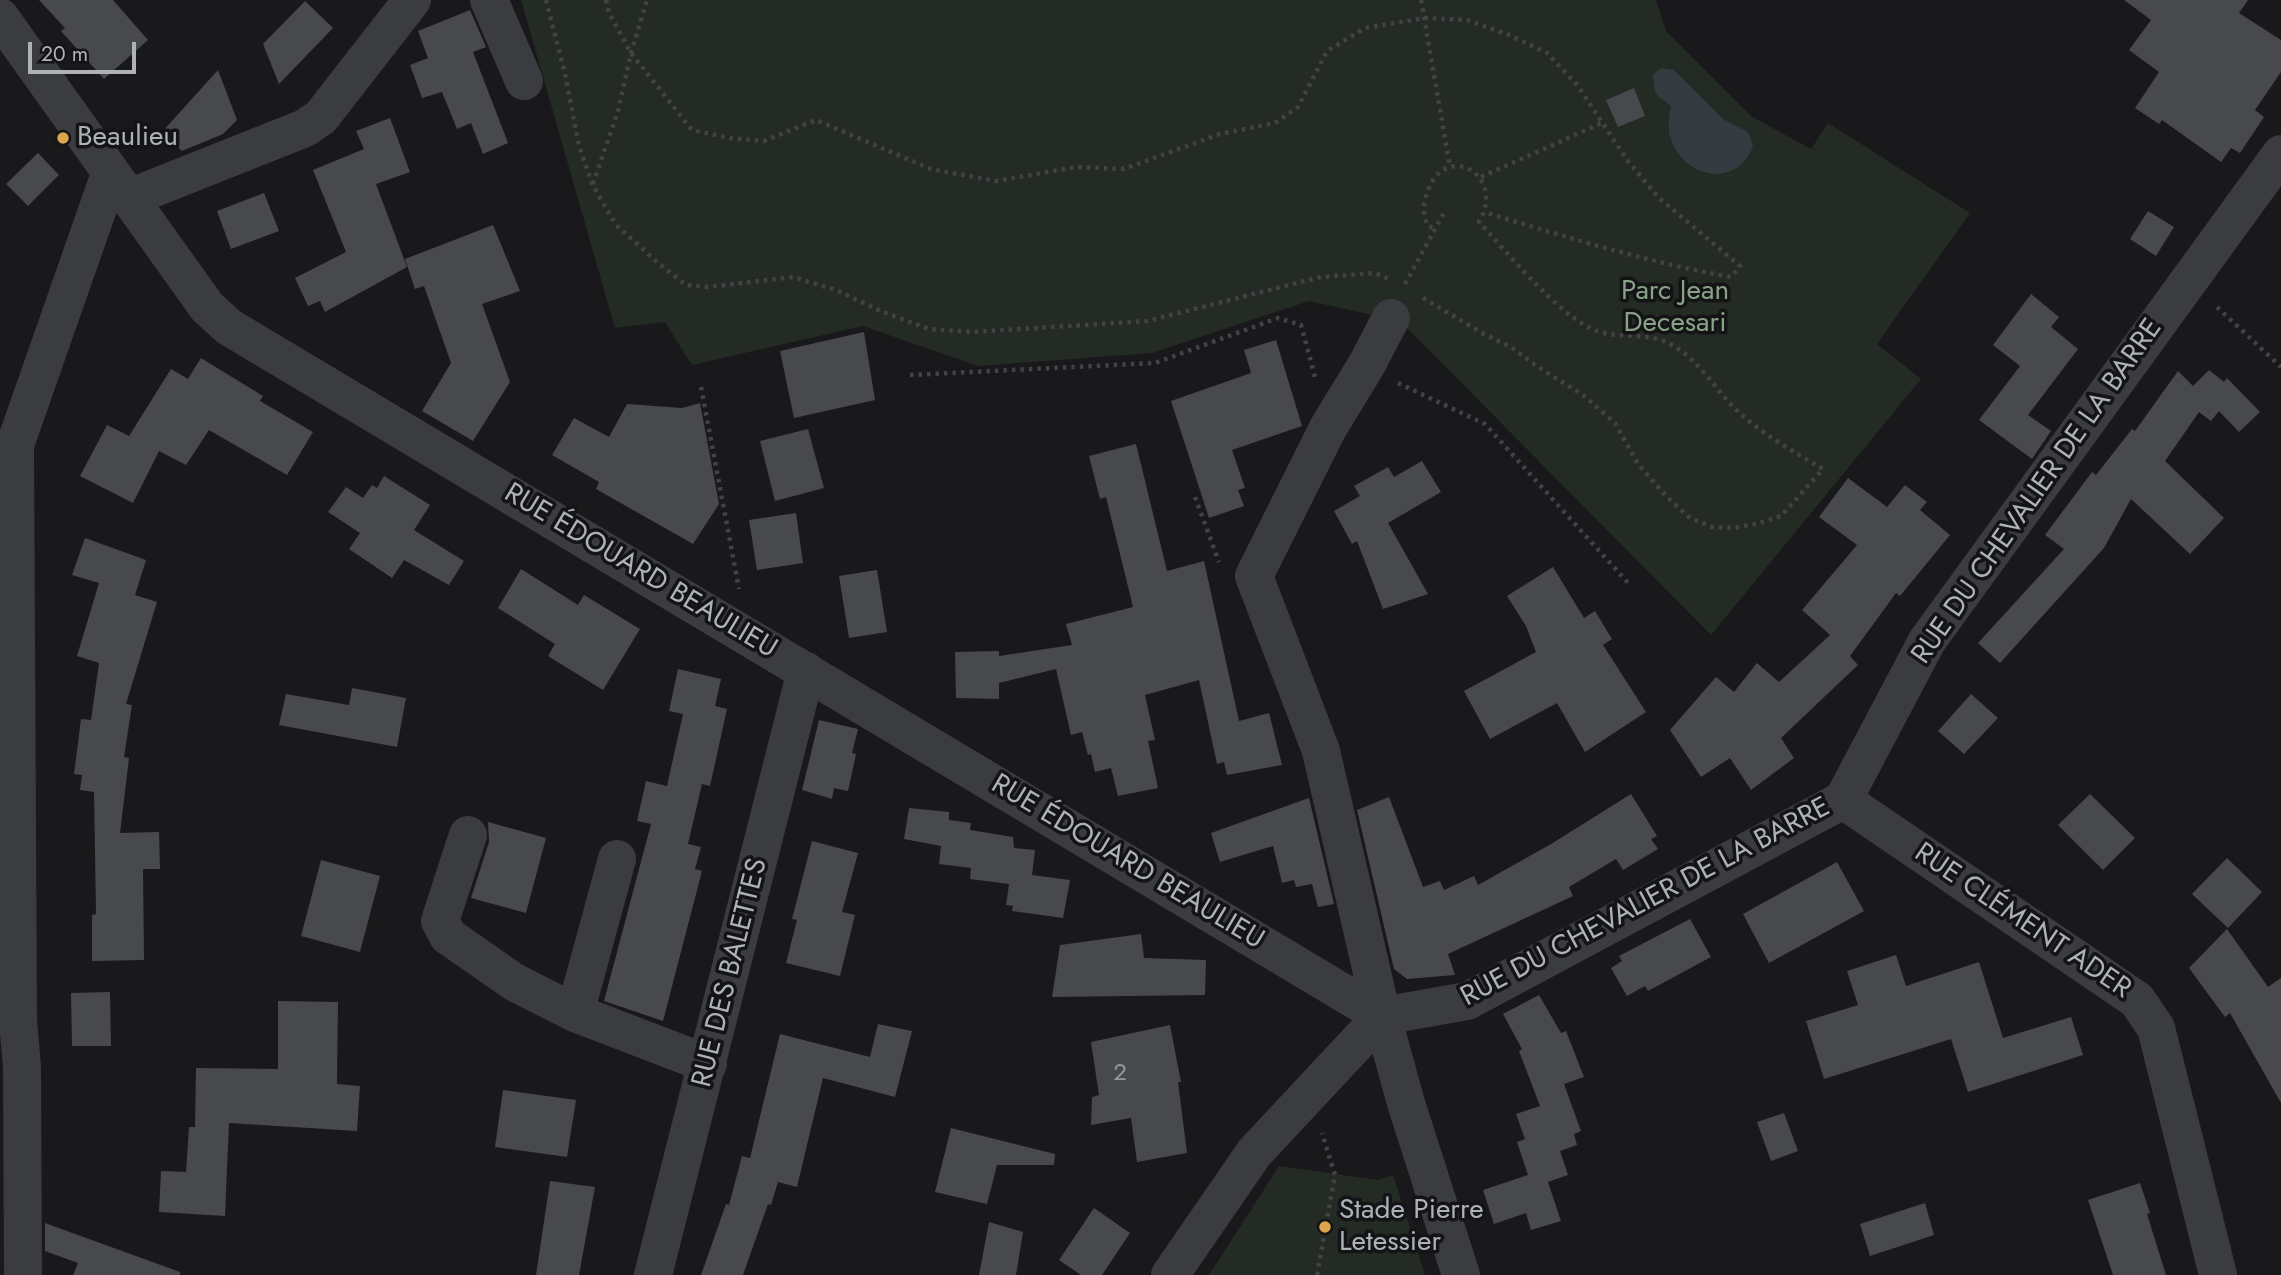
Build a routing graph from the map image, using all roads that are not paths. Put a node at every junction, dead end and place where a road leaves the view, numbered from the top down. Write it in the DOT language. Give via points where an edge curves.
graph roads {
  1 [pos="412,0"];
  2 [pos="489,0"];
  3 [pos="0,17"];
  4 [pos="524,81"];
  5 [pos="2281,154"];
  6 [pos="120,186"];
  7 [pos="1397,302"];
  8 [pos="807,671"];
  9 [pos="1843,800"];
  10 [pos="468,835"];
  11 [pos="617,859"];
  12 [pos="575,1013"];
  13 [pos="1382,1016"];
  14 [pos="9,1020"];
  15 [pos="708,1064"];
  16 [pos="23,1275"];
  17 [pos="653,1275"];
  18 [pos="1170,1275"];
  19 [pos="1461,1275"];
  20 [pos="2218,1275"];
  1 -- 6 [label="street" via="321,117 305,128"];
  2 -- 4 [label="street"];
  3 -- 6 [label="street, RUE ÉDOUARD BEAULIEU"];
  5 -- 9 [label="street, RUE DU CHEVALIER DE LA BARRE" via="1927,641"];
  6 -- 8 [label="street, RUE ÉDOUARD BEAULIEU" via="207,307 229,327"];
  6 -- 14 [label="street" via="15,445"];
  7 -- 13 [label="street" via="1254,576 1321,751"];
  8 -- 13 [label="street, RUE ÉDOUARD BEAULIEU"];
  8 -- 15 [label="street, RUE DES BALETTES"];
  9 -- 13 [label="street, RUE DU CHEVALIER DE LA BARRE" via="1468,1001"];
  9 -- 20 [label="street, RUE CLÉMENT ADER" via="2137,1000 2156,1028"];
  10 -- 12 [label="street" via="440,921 447,936 513,982"];
  11 -- 12 [label="street"];
  12 -- 15 [label="street"];
  13 -- 18 [label="street" via="1254,1153"];
  13 -- 19 [label="street"];
  14 -- 16 [label="street" via="22,1067"];
  15 -- 17 [label="street, RUE DES BALETTES"];
}
